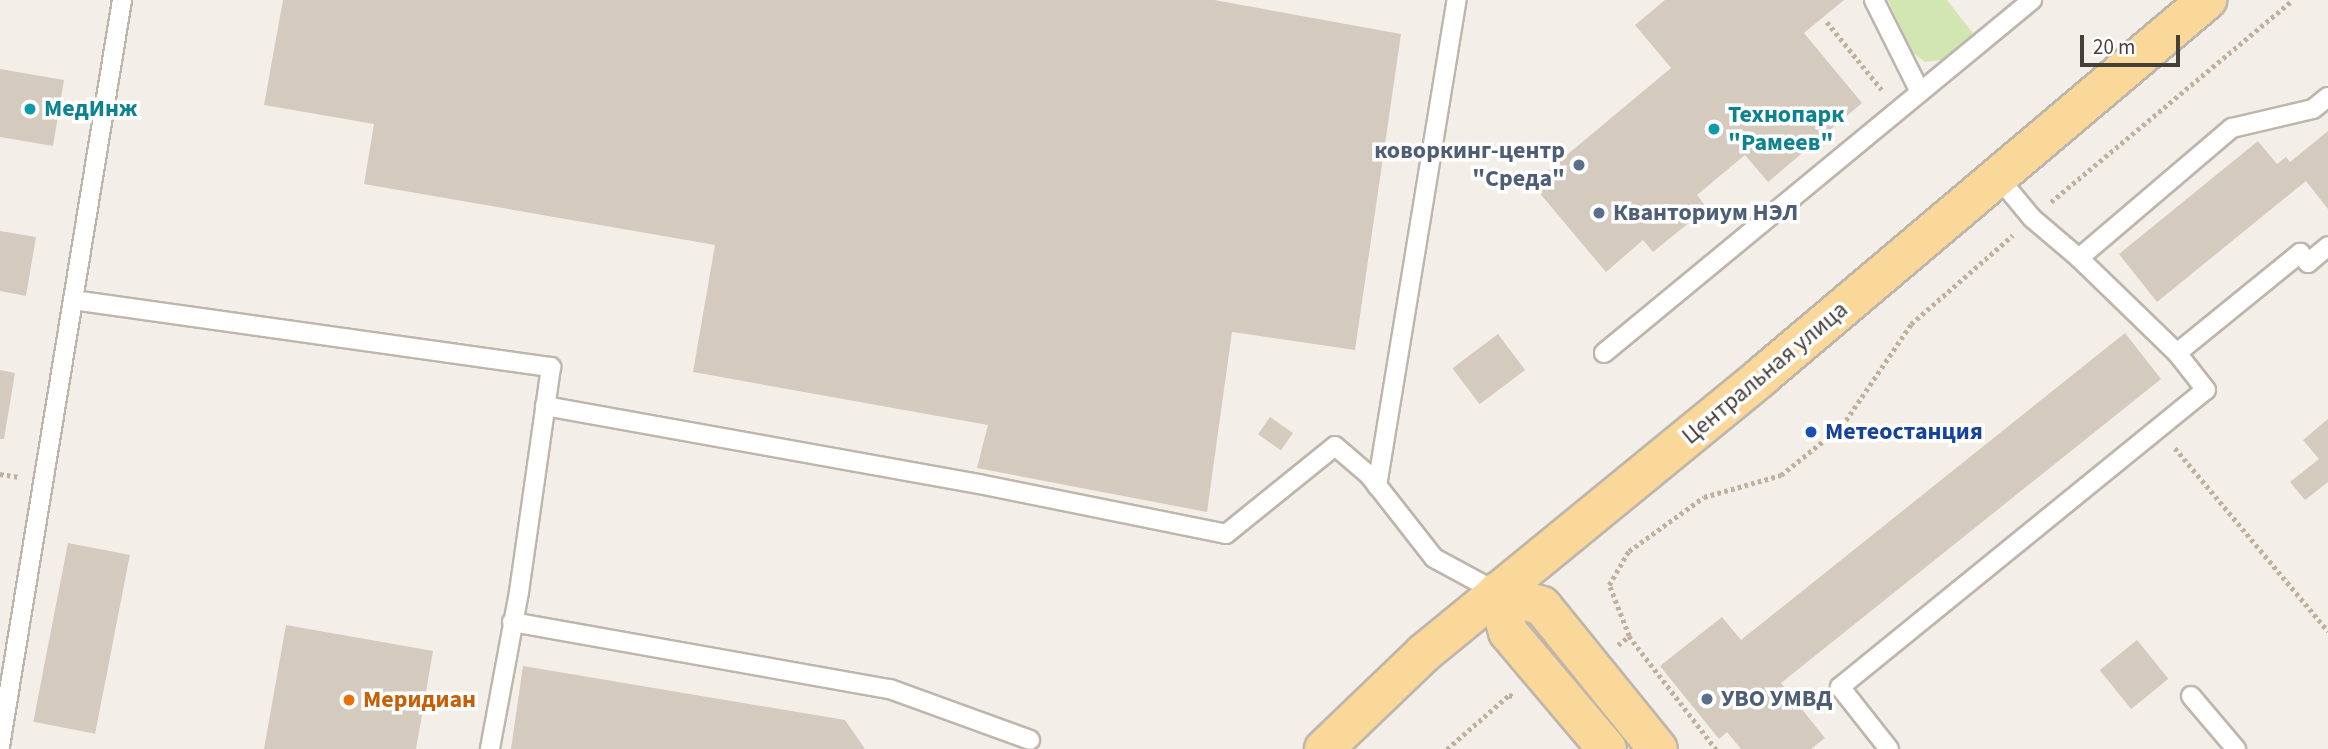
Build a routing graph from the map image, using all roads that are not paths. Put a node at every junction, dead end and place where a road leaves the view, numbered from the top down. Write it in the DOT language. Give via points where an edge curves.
graph roads {
  1 [pos="122,0"];
  2 [pos="1457,0"];
  3 [pos="1874,0"];
  4 [pos="2032,0"];
  5 [pos="2193,4"];
  6 [pos="1920,92"];
  7 [pos="2328,97"];
  8 [pos="1998,177"];
  9 [pos="2328,246"];
  10 [pos="2079,258"];
  11 [pos="73,300"];
  12 [pos="1605,352"];
  13 [pos="2176,353"];
  14 [pos="545,406"];
  15 [pos="1377,486"];
  16 [pos="1497,592"];
  17 [pos="512,622"];
  18 [pos="2191,696"];
  19 [pos="1030,740"];
  20 [pos="0,746"];
  21 [pos="490,749"];
  22 [pos="1324,749"];
  23 [pos="1608,749"];
  24 [pos="1658,749"];
  25 [pos="1889,749"];
  26 [pos="2236,749"];
  1 -- 11 [label="lane"];
  2 -- 15 [label="lane"];
  3 -- 6 [label="lane"];
  4 -- 6 [label="lane"];
  5 -- 8 [label="main road, Центральная улица"];
  6 -- 12 [label="lane"];
  7 -- 10 [label="lane" via="2313,108 2232,128"];
  8 -- 10 [label="lane" via="2032,218"];
  8 -- 16 [label="main road, Центральная улица"];
  9 -- 13 [label="lane" via="2308,263 2300,253"];
  10 -- 13 [label="lane"];
  11 -- 14 [label="lane" via="551,367"];
  11 -- 20 [label="lane"];
  13 -- 25 [label="lane" via="2206,390 1840,687"];
  14 -- 15 [label="lane" via="979,484 1226,534 1335,446"];
  14 -- 17 [label="lane"];
  15 -- 16 [label="lane" via="1434,558"];
  16 -- 22 [label="main road, Центральная улица" via="1424,653"];
  16 -- 23 [label="main road" via="1508,632"];
  16 -- 24 [label="main road" via="1542,607"];
  17 -- 19 [label="lane" via="890,690"];
  17 -- 21 [label="lane"];
  18 -- 26 [label="lane"];
}
